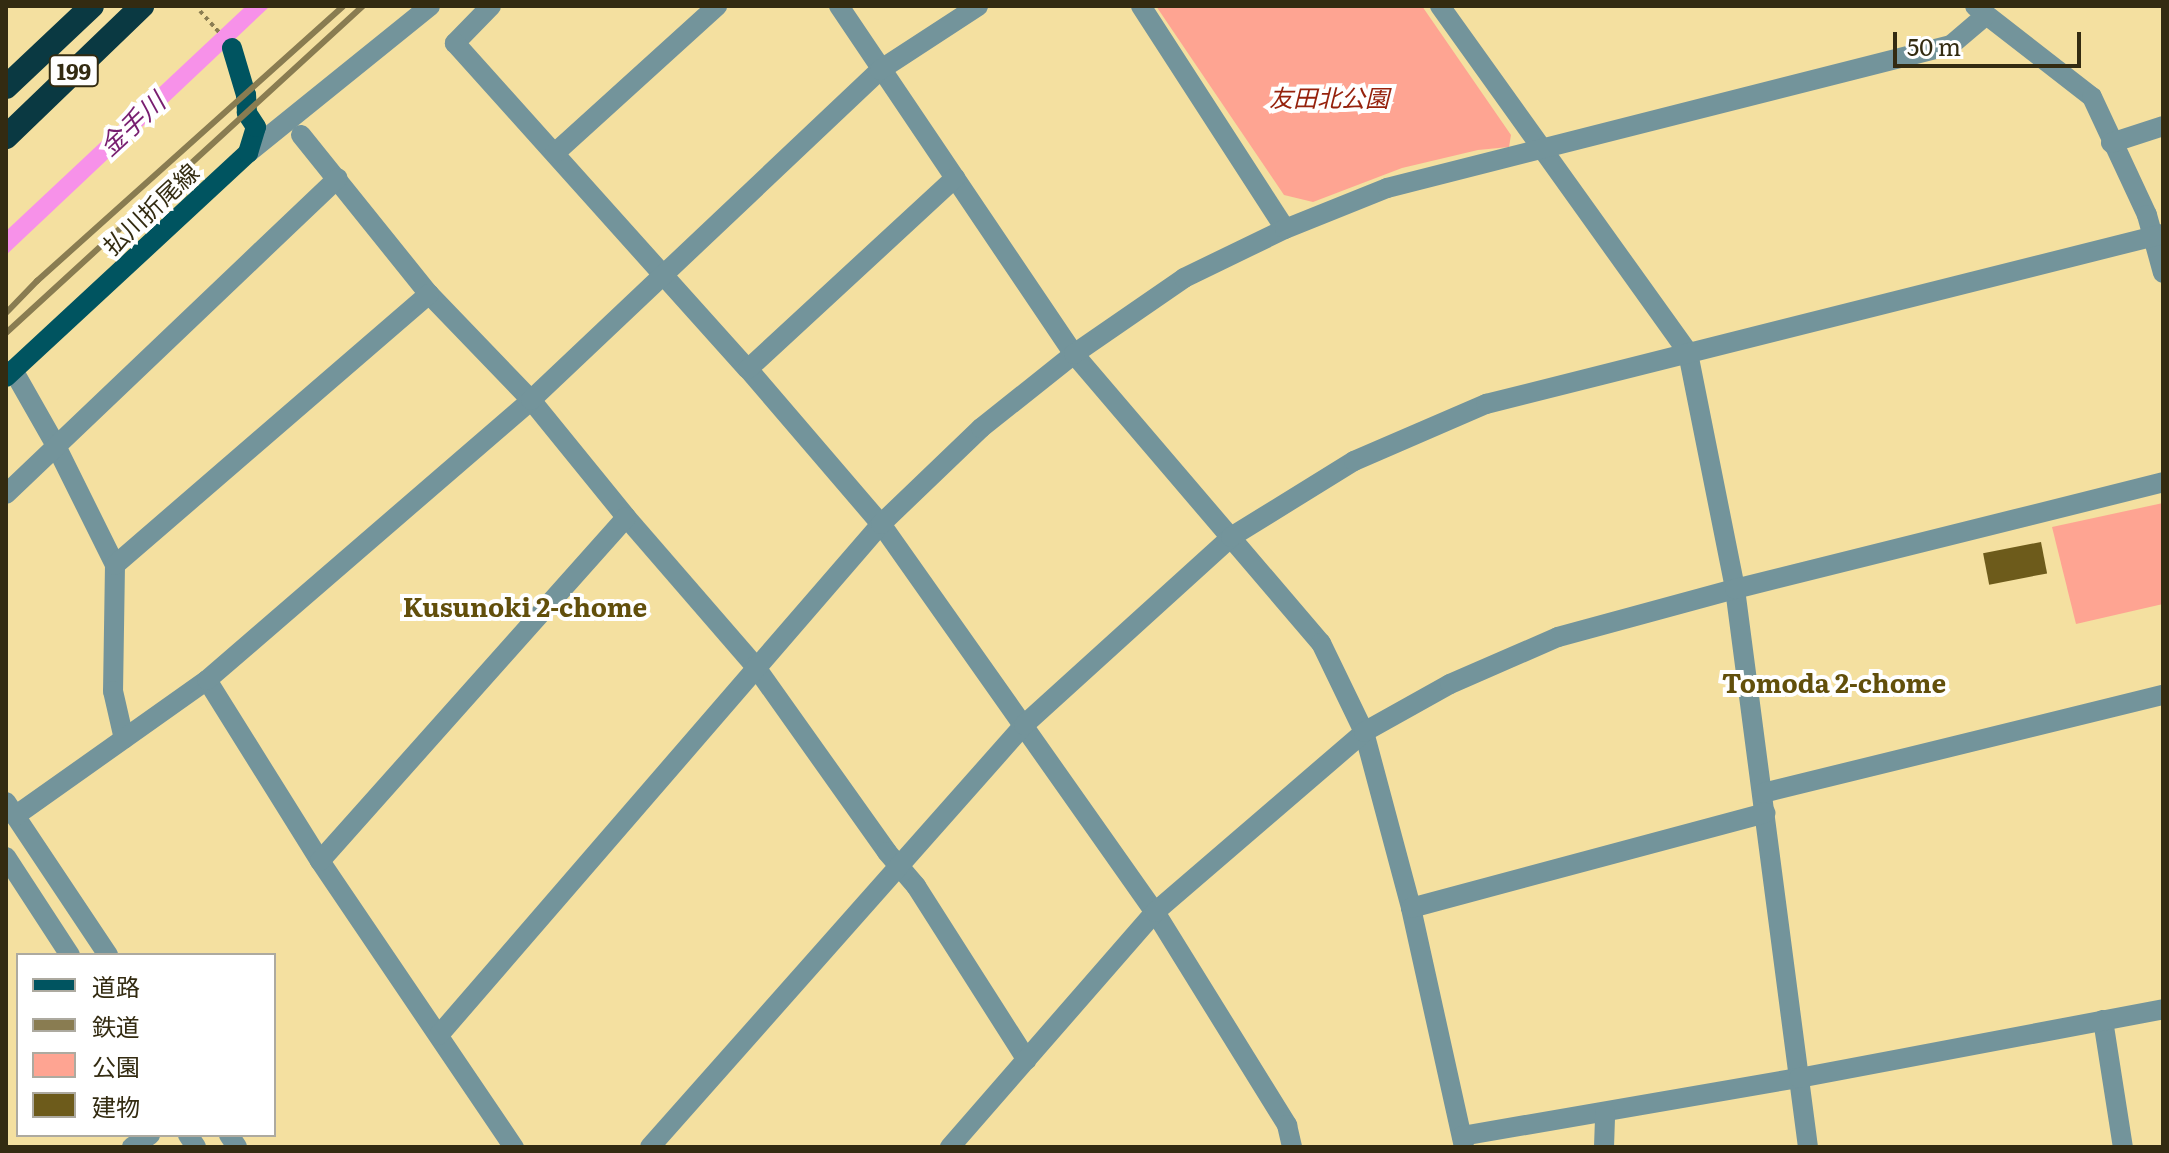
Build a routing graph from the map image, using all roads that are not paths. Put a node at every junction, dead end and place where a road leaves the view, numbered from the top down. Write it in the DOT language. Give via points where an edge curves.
graph roads {
  1 [pos="92,6"];
  2 [pos="142,6"];
  3 [pos="430,6"];
  4 [pos="491,6"];
  5 [pos="717,6"];
  6 [pos="839,6"];
  7 [pos="978,6"];
  8 [pos="1141,6"];
  9 [pos="1440,6"];
  10 [pos="1980,11"];
  11 [pos="232,48"];
  12 [pos="880,70"];
  13 [pos="6,87"];
  14 [pos="2163,126"];
  15 [pos="301,135"];
  16 [pos="6,137"];
  17 [pos="2111,143"];
  18 [pos="1540,147"];
  19 [pos="248,153"];
  20 [pos="555,153"];
  21 [pos="338,178"];
  22 [pos="955,178"];
  23 [pos="1285,229"];
  24 [pos="2158,236"];
  25 [pos="661,273"];
  26 [pos="2163,273"];
  27 [pos="429,294"];
  28 [pos="1688,353"];
  29 [pos="1074,354"];
  30 [pos="748,369"];
  31 [pos="9,374"];
  32 [pos="531,400"];
  33 [pos="55,444"];
  34 [pos="2163,482"];
  35 [pos="6,494"];
  36 [pos="626,517"];
  37 [pos="881,524"];
  38 [pos="1231,537"];
  39 [pos="115,565"];
  40 [pos="1735,589"];
  41 [pos="755,666"];
  42 [pos="207,680"];
  43 [pos="2163,695"];
  44 [pos="1024,725"];
  45 [pos="1364,732"];
  46 [pos="124,739"];
  47 [pos="1764,803"];
  48 [pos="10,809"];
  49 [pos="6,857"];
  50 [pos="320,861"];
  51 [pos="900,868"];
  52 [pos="1411,908"];
  53 [pos="1155,912"];
  54 [pos="69,953"];
  55 [pos="107,953"];
  56 [pos="2163,1009"];
  57 [pos="2103,1020"];
  58 [pos="439,1035"];
  59 [pos="1027,1060"];
  60 [pos="1799,1078"];
  61 [pos="1605,1112"];
  62 [pos="1463,1142"];
  63 [pos="514,1147"];
  64 [pos="650,1147"];
  65 [pos="950,1147"];
  66 [pos="1292,1147"];
  67 [pos="1604,1147"];
  68 [pos="1808,1147"];
  69 [pos="2123,1147"];
  1 -- 13 [label="highway, 199"];
  2 -- 16 [label="highway, 199"];
  3 -- 19 [label="street"];
  4 -- 20 [label="street" via="455,43"];
  5 -- 20 [label="street"];
  6 -- 12 [label="street"];
  7 -- 12 [label="street"];
  8 -- 23 [label="street"];
  9 -- 18 [label="street"];
  10 -- 17 [label="street" via="2092,97"];
  10 -- 18 [label="street" via="1951,45"];
  11 -- 19 [label="main road" via="247,113 256,127"];
  12 -- 22 [label="street"];
  12 -- 25 [label="street"];
  14 -- 17 [label="street"];
  15 -- 21 [label="street"];
  17 -- 24 [label="street"];
  18 -- 23 [label="street" via="1387,188"];
  18 -- 28 [label="street"];
  19 -- 31 [label="main road, 払川折尾線"];
  20 -- 25 [label="street"];
  21 -- 27 [label="street"];
  21 -- 33 [label="street"];
  22 -- 29 [label="street"];
  22 -- 30 [label="street"];
  23 -- 29 [label="street" via="1184,278"];
  24 -- 26 [label="street"];
  24 -- 28 [label="street"];
  25 -- 30 [label="street"];
  25 -- 32 [label="street"];
  27 -- 32 [label="street"];
  27 -- 39 [label="street"];
  28 -- 38 [label="street" via="1486,404 1354,461"];
  28 -- 40 [label="street"];
  29 -- 37 [label="street" via="981,428"];
  29 -- 38 [label="street"];
  30 -- 37 [label="street"];
  31 -- 33 [label="street"];
  32 -- 36 [label="street"];
  32 -- 42 [label="street"];
  33 -- 35 [label="street"];
  33 -- 39 [label="street"];
  34 -- 40 [label="street"];
  36 -- 41 [label="street"];
  36 -- 50 [label="street"];
  37 -- 41 [label="street"];
  37 -- 44 [label="street"];
  38 -- 44 [label="street"];
  38 -- 45 [label="street" via="1321,643"];
  39 -- 46 [label="street" via="113,691"];
  40 -- 45 [label="street" via="1558,637 1450,684"];
  40 -- 47 [label="street"];
  41 -- 51 [label="street"];
  41 -- 58 [label="street"];
  42 -- 46 [label="street"];
  42 -- 50 [label="street"];
  43 -- 47 [label="street"];
  44 -- 51 [label="street"];
  44 -- 53 [label="street"];
  45 -- 52 [label="street"];
  45 -- 53 [label="street"];
  46 -- 48 [label="street"];
  47 -- 52 [label="street"];
  47 -- 60 [label="street"];
  48 -- 55 [label="street"];
  49 -- 54 [label="street"];
  50 -- 58 [label="street"];
  51 -- 59 [label="street"];
  51 -- 64 [label="street"];
  52 -- 62 [label="street"];
  53 -- 59 [label="street"];
  53 -- 66 [label="street" via="1273,1100"];
  56 -- 57 [label="street"];
  57 -- 60 [label="street"];
  57 -- 69 [label="street"];
  58 -- 63 [label="street"];
  59 -- 65 [label="street"];
  60 -- 61 [label="street"];
  60 -- 68 [label="street"];
  61 -- 62 [label="street"];
  61 -- 67 [label="street"];
}
